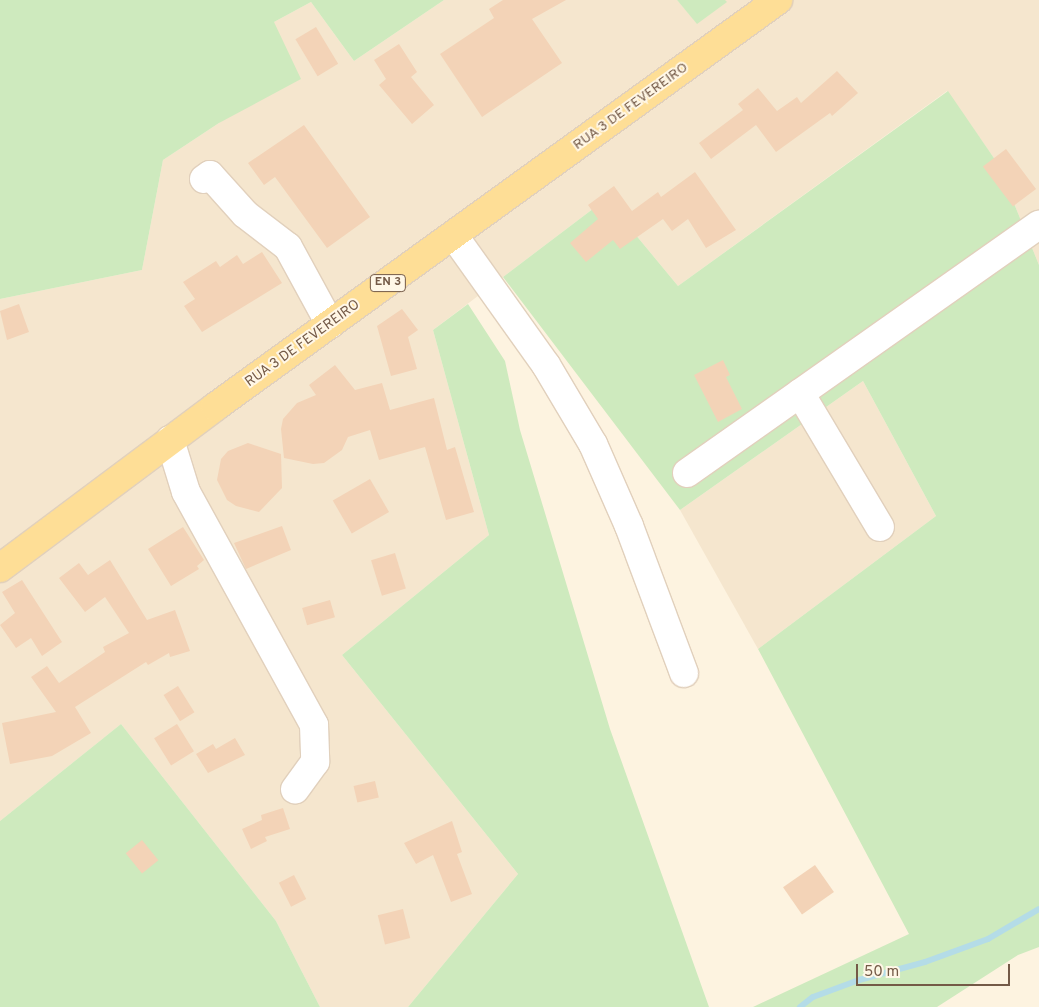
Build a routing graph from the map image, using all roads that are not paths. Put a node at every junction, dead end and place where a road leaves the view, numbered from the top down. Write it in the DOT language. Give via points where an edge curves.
graph roads {
  1 [pos="778,0"];
  2 [pos="204,179"];
  3 [pos="1039,225"];
  4 [pos="454,236"];
  5 [pos="330,324"];
  6 [pos="800,393"];
  7 [pos="170,440"];
  8 [pos="687,473"];
  9 [pos="880,528"];
  10 [pos="0,568"];
  11 [pos="684,673"];
  12 [pos="295,790"];
  1 -- 4 [label="main road, RUA 3 DE FEVEREIRO / EN 3"];
  2 -- 5 [label="street" via="210,175 245,214 288,247"];
  3 -- 6 [label="street"];
  4 -- 5 [label="main road, RUA 3 DE FEVEREIRO / EN 3"];
  4 -- 11 [label="street" via="546,365 593,444 629,526"];
  5 -- 7 [label="main road, RUA 3 DE FEVEREIRO / EN 3"];
  6 -- 8 [label="street"];
  6 -- 9 [label="street"];
  7 -- 10 [label="main road, RUA 3 DE FEVEREIRO / EN 3"];
  7 -- 12 [label="street" via="186,492 314,726 315,762"];
}
